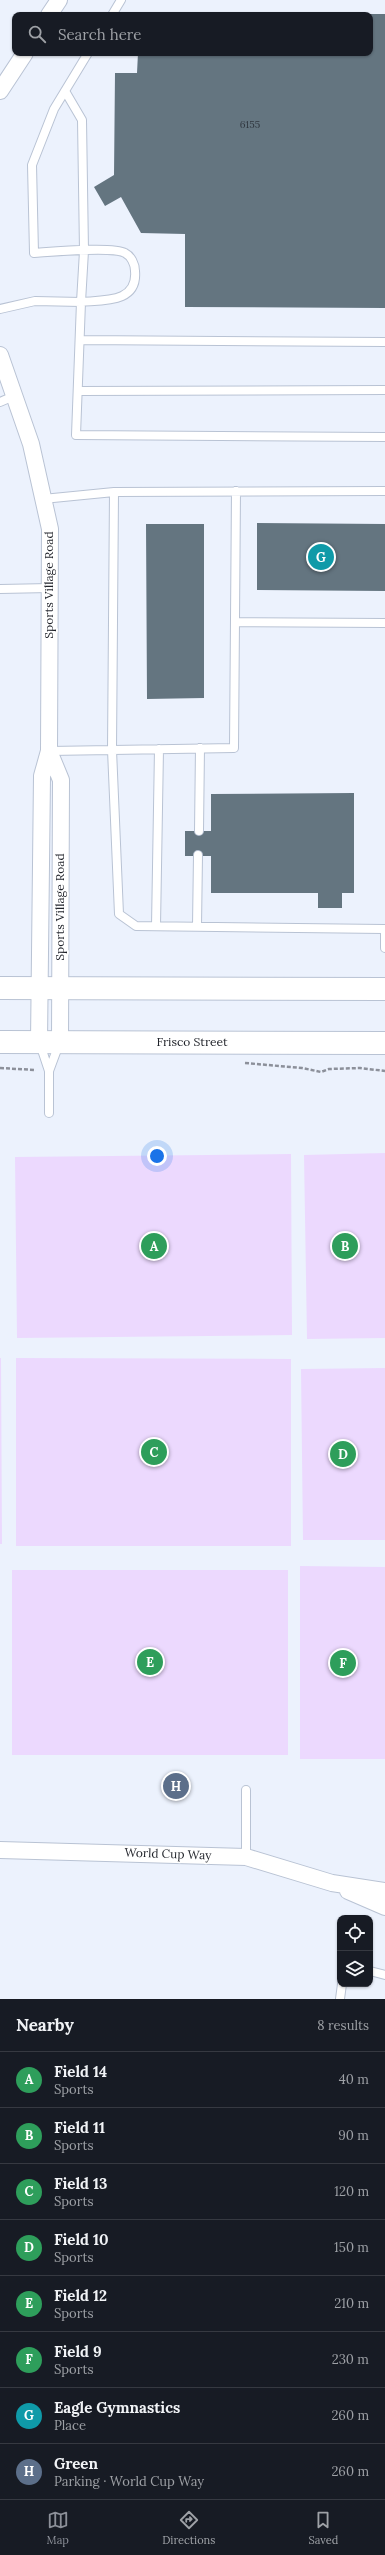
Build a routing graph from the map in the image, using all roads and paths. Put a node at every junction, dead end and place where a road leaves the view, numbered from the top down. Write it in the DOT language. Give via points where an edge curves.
graph roads {
  1 [pos="59,0"];
  2 [pos="121,0"];
  3 [pos="51,12"];
  4 [pos="114,12"];
  5 [pos="23,56"];
  6 [pos="86,56"];
  7 [pos="0,91"];
  8 [pos="65,91"];
  9 [pos="84,251"];
  10 [pos="81,302"];
  11 [pos="0,309"];
  12 [pos="80,340"];
  13 [pos="385,342"];
  14 [pos="0,355"];
  15 [pos="78,390"];
  16 [pos="385,390"];
  17 [pos="7,399"];
  18 [pos="385,437"];
  19 [pos="236,491"];
  20 [pos="385,491"];
  21 [pos="114,492"];
  22 [pos="43,499"];
  23 [pos="50,588"];
  24 [pos="0,589"];
  25 [pos="235,622"];
  26 [pos="385,622"];
  27 [pos="200,748"];
  28 [pos="159,749"];
  29 [pos="112,750"];
  30 [pos="49,751"];
  31 [pos="199,831"];
  32 [pos="198,856"];
  33 [pos="156,926"];
  34 [pos="197,926"];
  35 [pos="384,929"];
  36 [pos="385,948"];
  37 [pos="0,988"];
  38 [pos="50,988"];
  39 [pos="385,990"];
  40 [pos="60,1041"];
  41 [pos="0,1042"];
  42 [pos="39,1042"];
  43 [pos="385,1043"];
  44 [pos="240,1062"];
  45 [pos="0,1068"];
  46 [pos="49,1071"];
  47 [pos="385,1071"];
  48 [pos="49,1113"];
  49 [pos="246,1790"];
  50 [pos="0,1850"];
  51 [pos="246,1857"];
  52 [pos="332,1883"];
  53 [pos="385,1891"];
  54 [pos="385,1907"];
  55 [pos="373,1972"];
  56 [pos="385,1975"];
  57 [pos="342,1987"];
  58 [pos="340,1999"];
  1 -- 3 [label="street"];
  2 -- 4 [label="lane"];
  5 -- 7 [label="street"];
  6 -- 8 [label="lane"];
  8 -- 9 [label="lane" via="82,120"];
  8 -- 9 [label="lane" via="54,109 32,165 34,253"];
  9 -- 10 [label="lane"];
  9 -- 10 [label="lane" via="126,253 132,260 135,277 133,286 123,298"];
  10 -- 11 [label="lane" via="35,301"];
  10 -- 12 [label="lane"];
  12 -- 13 [label="lane"];
  12 -- 15 [label="lane"];
  14 -- 17 [label="street, Sports Village Road"];
  15 -- 16 [label="lane"];
  15 -- 18 [label="lane" via="76,435"];
  17 -- 22 [label="street, Sports Village Road" via="31,444"];
  19 -- 20 [label="lane"];
  19 -- 21 [label="lane"];
  19 -- 25 [label="lane"];
  21 -- 22 [label="lane"];
  21 -- 29 [label="lane"];
  22 -- 23 [label="street, Sports Village Road" via="50,529"];
  23 -- 24 [label="lane"];
  23 -- 30 [label="street, Sports Village Road"];
  25 -- 26 [label="lane"];
  25 -- 27 [label="lane" via="234,748"];
  27 -- 28 [label="lane"];
  27 -- 31 [label="lane"];
  28 -- 29 [label="lane"];
  28 -- 33 [label="lane"];
  29 -- 30 [label="lane"];
  29 -- 33 [label="lane" via="119,914 136,926"];
  30 -- 38 [label="street, Sports Village Road" via="61,780"];
  32 -- 34 [label="lane"];
  33 -- 34 [label="lane"];
  34 -- 35 [label="lane"];
  35 -- 36 [label="lane"];
  37 -- 38 [label="street"];
  38 -- 39 [label="street"];
  38 -- 40 [label="street, Sports Village Road"];
  38 -- 42 [label="street, Sports Village Road"];
  40 -- 42 [label="street, Frisco Street"];
  40 -- 43 [label="street, Frisco Street"];
  40 -- 46 [label="lane"];
  41 -- 42 [label="street, Frisco Street"];
  42 -- 46 [label="lane"];
  44 -- 47 [label="path" via="320,1072 360,1068"];
  45 -- 46 [label="path"];
  46 -- 48 [label="lane"];
  49 -- 51 [label="lane"];
  50 -- 51 [label="street, World Cup Way"];
  51 -- 52 [label="street, World Cup Way"];
  52 -- 53 [label="street, World Cup Way"];
  52 -- 54 [label="street, World Cup Way"];
  55 -- 56 [label="lane"];
  57 -- 58 [label="lane"];
}
